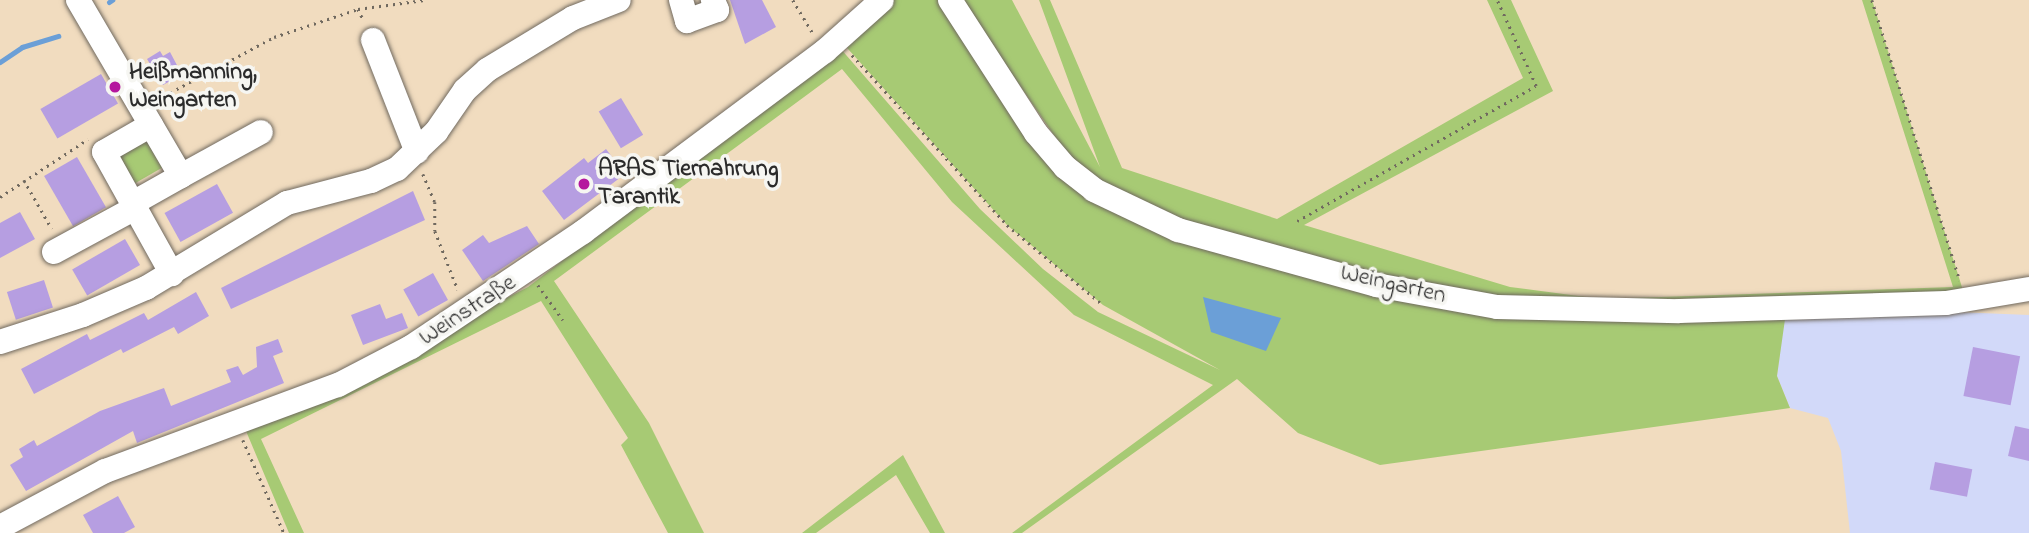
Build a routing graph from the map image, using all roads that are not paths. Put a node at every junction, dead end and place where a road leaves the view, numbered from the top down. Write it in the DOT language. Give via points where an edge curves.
graph roads {
  1 [pos="78,0"];
  2 [pos="619,0"];
  3 [pos="681,0"];
  4 [pos="713,0"];
  5 [pos="882,0"];
  6 [pos="950,0"];
  7 [pos="373,40"];
  8 [pos="146,117"];
  9 [pos="261,132"];
  10 [pos="416,154"];
  11 [pos="181,176"];
  12 [pos="134,205"];
  13 [pos="58,250"];
  14 [pos="172,274"];
  15 [pos="2029,289"];
  16 [pos="0,342"];
  17 [pos="0,527"];
  1 -- 8 [label="street"];
  2 -- 10 [label="street" via="573,18 487,70 465,90"];
  3 -- 4 [label="street" via="687,21 717,10"];
  5 -- 17 [label="street, Weinstraße" via="832,45 524,275 466,313 372,369 105,471"];
  6 -- 15 [label="street, Weingarten" via="1014,102 1065,167 1103,195 1178,230 1376,285 1497,307 1679,312 1956,301"];
  7 -- 10 [label="street"];
  8 -- 11 [label="street"];
  8 -- 12 [label="street" via="103,152"];
  9 -- 11 [label="street"];
  10 -- 14 [label="street" via="371,181 287,203 263,214"];
  11 -- 12 [label="street"];
  12 -- 13 [label="street"];
  12 -- 14 [label="street"];
  14 -- 16 [label="street" via="83,315"];
}
